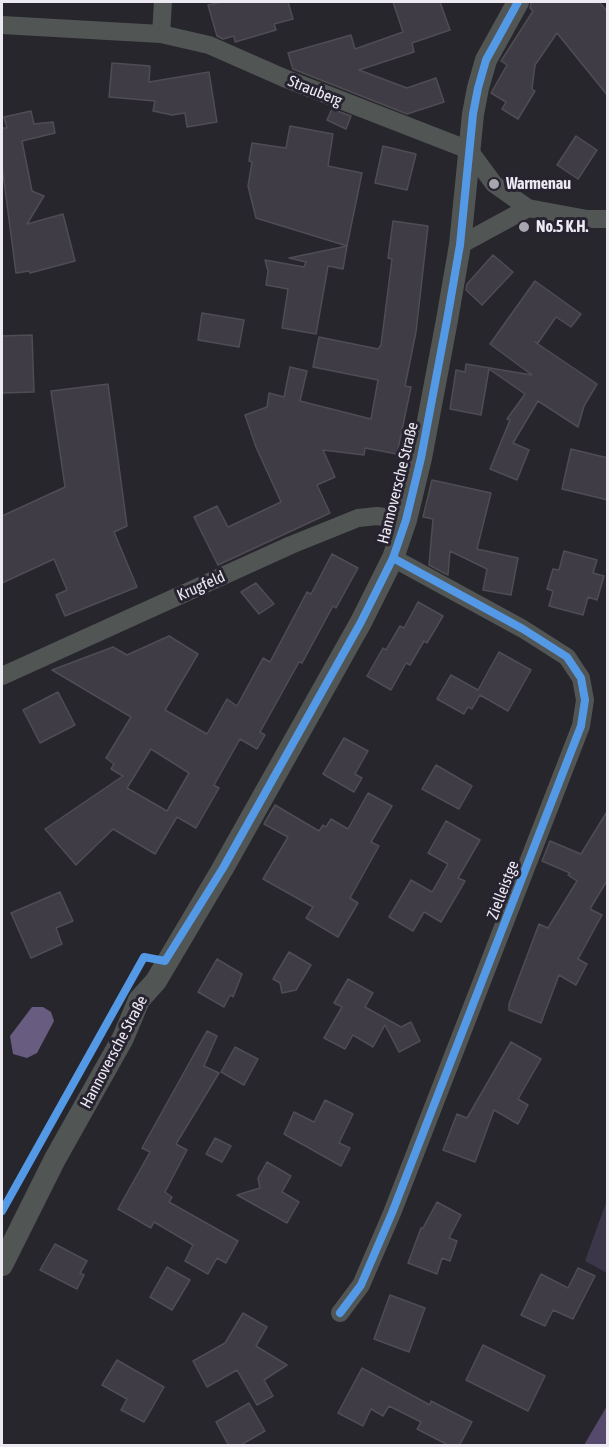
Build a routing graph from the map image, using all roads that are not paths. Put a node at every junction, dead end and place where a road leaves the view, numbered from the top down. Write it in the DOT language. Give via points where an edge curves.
graph roads {
  1 [pos="163,2"];
  2 [pos="518,2"];
  3 [pos="2,25"];
  4 [pos="161,34"];
  5 [pos="469,150"];
  6 [pos="528,208"];
  7 [pos="608,219"];
  8 [pos="459,244"];
  9 [pos="406,520"];
  10 [pos="393,558"];
  11 [pos="2,676"];
  12 [pos="2,1265"];
  13 [pos="340,1313"];
  1 -- 4 [label="street"];
  2 -- 5 [label="street, Hannoversche Straße" via="486,60"];
  3 -- 4 [label="street, Strauberg"];
  4 -- 5 [label="street, Strauberg" via="208,45"];
  5 -- 6 [label="street" via="494,184"];
  5 -- 8 [label="street, Hannoversche Straße"];
  6 -- 7 [label="street"];
  6 -- 8 [label="street"];
  8 -- 9 [label="street, Hannoversche Straße" via="421,458"];
  9 -- 10 [label="street, Hannoversche Straße"];
  9 -- 11 [label="street, Krugfeld" via="358,518"];
  10 -- 12 [label="street, Hannoversche Straße" via="223,868 156,981 139,1000 123,1038 55,1159"];
  10 -- 13 [label="street, Zielleistge" via="567,657 581,678 585,700 581,726 388,1222 365,1278"];
}
